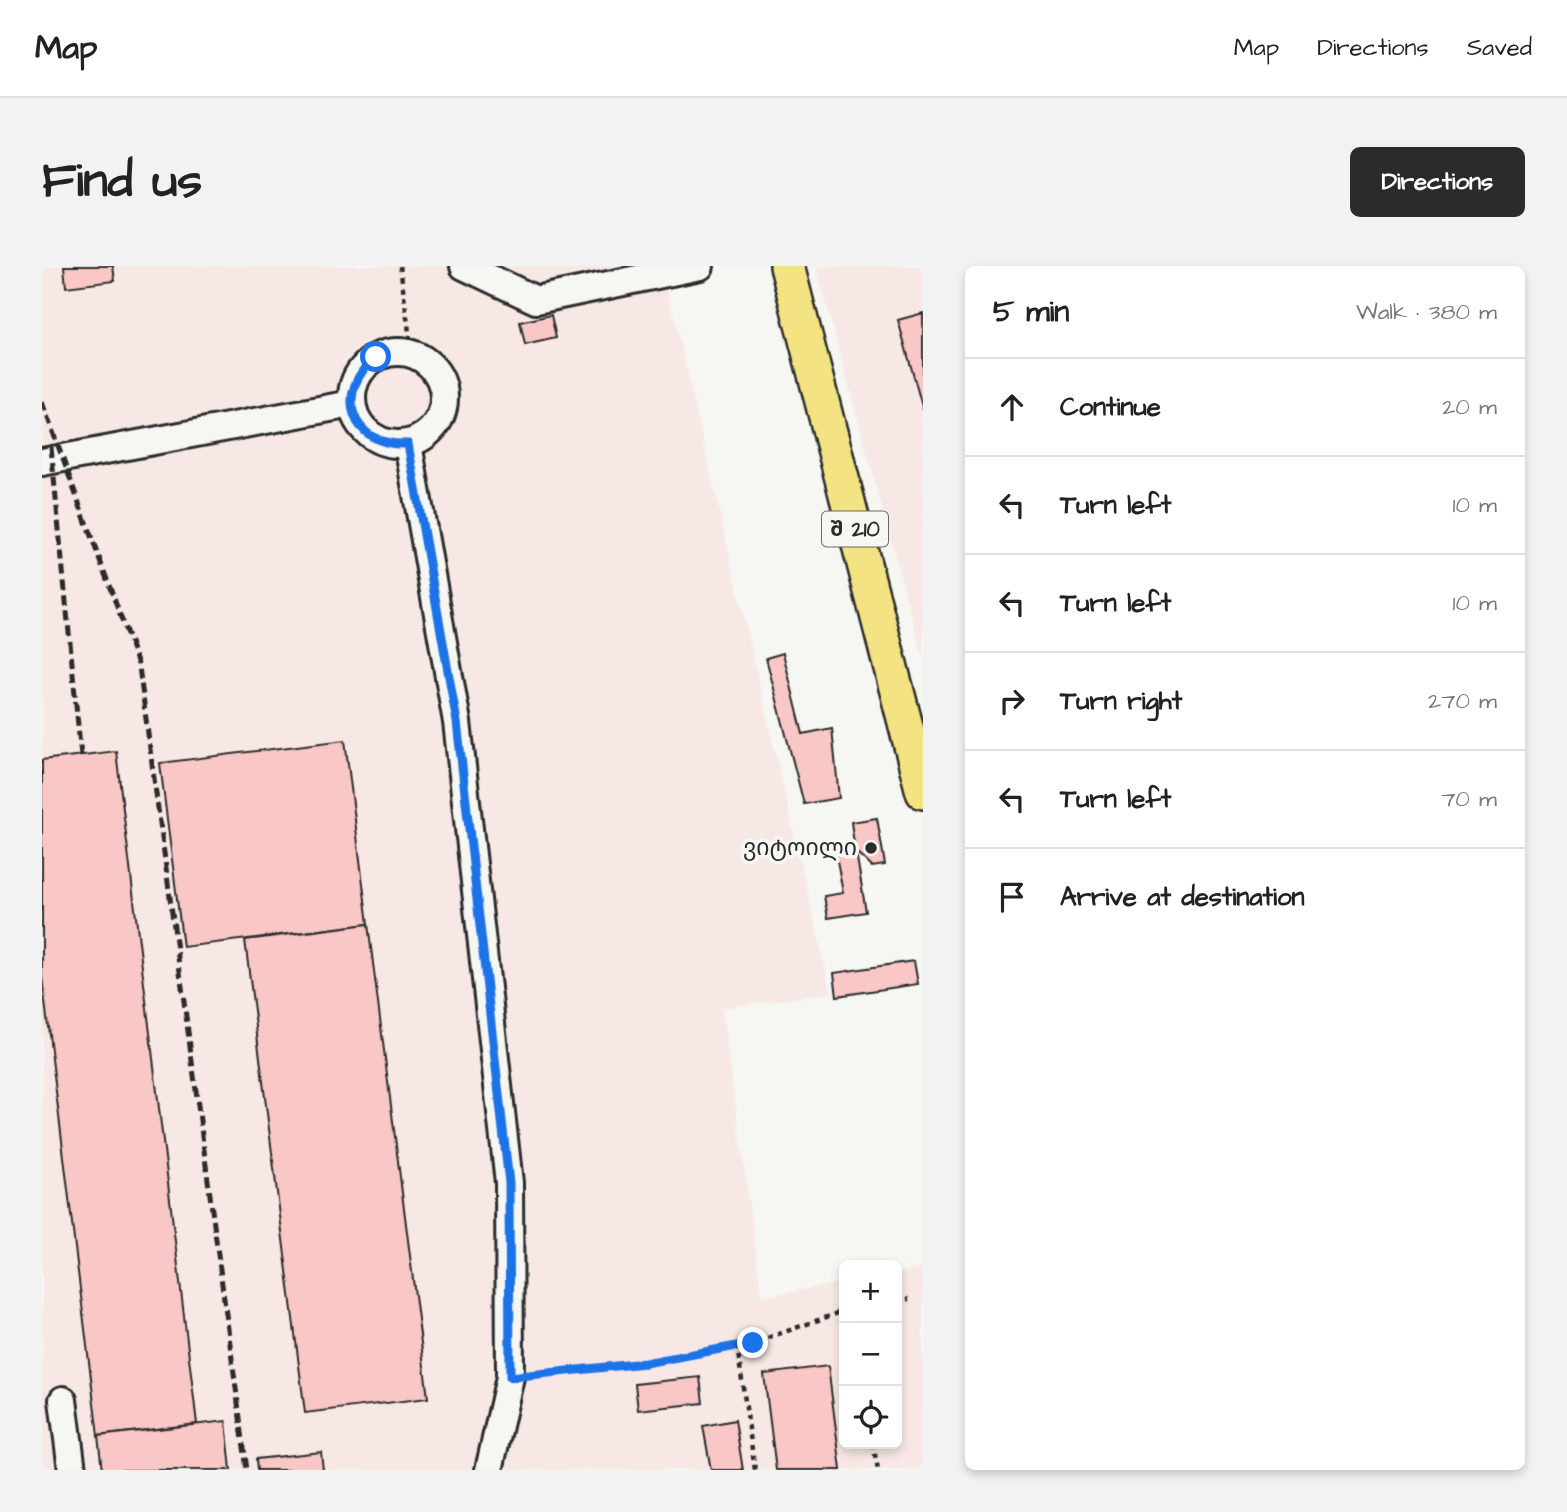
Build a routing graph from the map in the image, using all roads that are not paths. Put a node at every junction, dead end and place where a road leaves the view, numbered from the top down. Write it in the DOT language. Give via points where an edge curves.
graph roads {
  1 [pos="464,266"];
  2 [pos="700,266"];
  3 [pos="787,266"];
  4 [pos="608,275"];
  5 [pos="351,404"];
  6 [pos="408,444"];
  7 [pos="42,462"];
  8 [pos="923,792"];
  9 [pos="64,1400"];
  10 [pos="72,1470"];
  11 [pos="489,1470"];
  1 -- 4 [label="lane" via="536,300"];
  2 -- 4 [label="lane"];
  3 -- 8 [label="main road, შ 210"];
  5 -- 6 [label="lane" via="370,436 393,445"];
  5 -- 6 [label="lane" via="361,369 376,357 394,352 426,361 436,372 444,401 442,415 434,429"];
  5 -- 7 [label="lane"];
  6 -- 11 [label="lane" via="457,722 509,1183 510,1377"];
  9 -- 10 [label="lane"];
}
